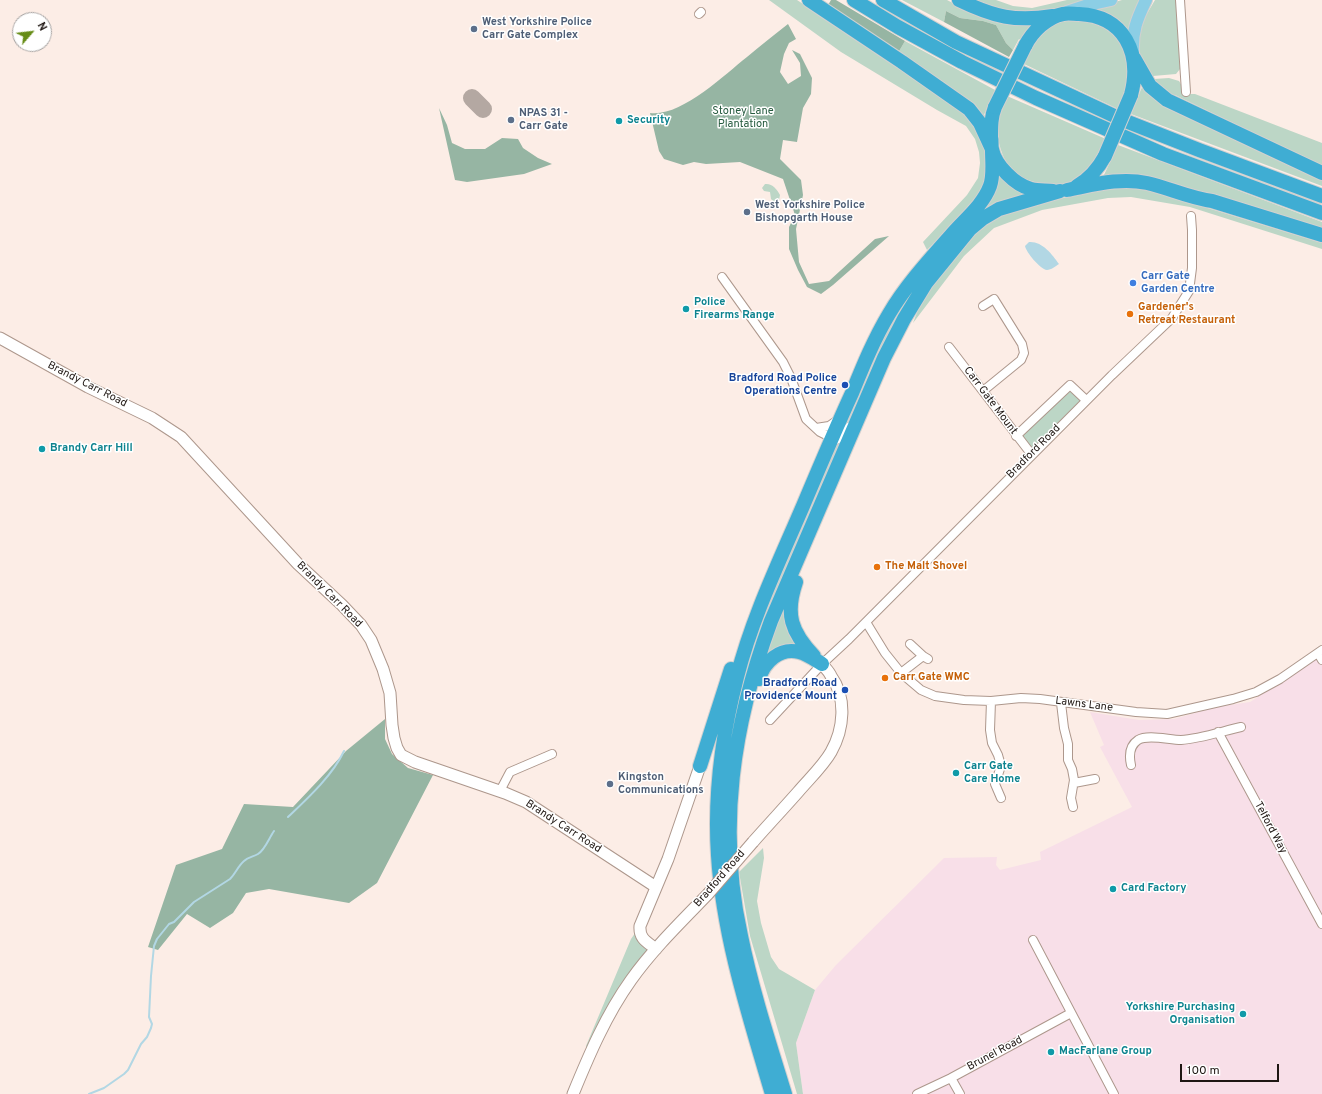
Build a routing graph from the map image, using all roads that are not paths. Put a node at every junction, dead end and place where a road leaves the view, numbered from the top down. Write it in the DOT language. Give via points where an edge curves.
graph roads {
  1 [pos="809,0"];
  2 [pos="854,0"];
  3 [pos="883,0"];
  4 [pos="959,0"];
  5 [pos="1111,0"];
  6 [pos="1146,0"];
  7 [pos="1180,0"];
  8 [pos="1063,14"];
  9 [pos="1133,56"];
  10 [pos="1186,92"];
  11 [pos="992,150"];
  12 [pos="1322,174"];
  13 [pos="1064,190"];
  14 [pos="1322,196"];
  15 [pos="1322,213"];
  16 [pos="1191,216"];
  17 [pos="1322,235"];
  18 [pos="722,277"];
  19 [pos="983,306"];
  20 [pos="0,338"];
  21 [pos="949,347"];
  22 [pos="874,381"];
  23 [pos="983,391"];
  24 [pos="1086,400"];
  25 [pos="841,417"];
  26 [pos="816,428"];
  27 [pos="1016,436"];
  28 [pos="831,438"];
  29 [pos="1032,455"];
  30 [pos="804,547"];
  31 [pos="756,616"];
  32 [pos="866,622"];
  33 [pos="910,644"];
  34 [pos="1320,654"];
  35 [pos="822,664"];
  36 [pos="901,673"];
  37 [pos="991,701"];
  38 [pos="1062,703"];
  39 [pos="770,720"];
  40 [pos="1241,727"];
  41 [pos="1218,732"];
  42 [pos="552,754"];
  43 [pos="1131,765"];
  44 [pos="700,766"];
  45 [pos="1095,779"];
  46 [pos="1074,783"];
  47 [pos="500,791"];
  48 [pos="1001,798"];
  49 [pos="1073,807"];
  50 [pos="730,815"];
  51 [pos="656,888"];
  52 [pos="1322,924"];
  53 [pos="1033,940"];
  54 [pos="656,949"];
  55 [pos="1071,1013"];
  56 [pos="951,1078"];
  57 [pos="573,1094"];
  58 [pos="772,1094"];
  59 [pos="785,1094"];
  60 [pos="917,1094"];
  61 [pos="960,1094"];
  62 [pos="1114,1094"];
  1 -- 11 [label="highway" via="964,104 977,118"];
  2 -- 15 [label="highway" via="898,27 1036,98 1163,154"];
  3 -- 14 [label="highway" via="956,42 1123,120"];
  4 -- 8 [label="highway" via="982,11 1008,18 1031,19"];
  5 -- 8 [label="main road"];
  6 -- 9 [label="main road" via="1134,27"];
  7 -- 10 [label="street" via="1181,78"];
  8 -- 9 [label="highway" via="1098,17 1111,24 1120,30 1127,40"];
  8 -- 11 [label="highway, bridge" via="1038,28 1025,46 993,112"];
  9 -- 12 [label="highway" via="1150,86 1167,100"];
  9 -- 13 [label="highway, bridge" via="1134,82 1131,95 1100,166 1082,182"];
  11 -- 13 [label="highway" via="1007,175 1021,185 1032,189"];
  11 -- 25 [label="highway" via="992,180 987,194 931,258 891,310 878,332"];
  13 -- 17 [label="highway" via="1116,181 1147,183"];
  13 -- 22 [label="highway" via="1000,209 970,229 926,283 904,320"];
  16 -- 24 [label="street, Bradford Road" via="1192,268 1189,292 1172,318"];
  18 -- 26 [label="street" via="783,362 806,419"];
  19 -- 23 [label="street" via="994,299 1022,344 1024,353 1021,360"];
  20 -- 47 [label="street, Brandy Carr Road" via="88,387 152,418 181,437 298,564 342,605 371,640 390,693 394,738 401,755"];
  21 -- 23 [label="street, Carr Gate Mount"];
  22 -- 28 [label="street" via="862,395 848,430 836,440"];
  22 -- 30 [label="highway"];
  23 -- 27 [label="street, Carr Gate Mount"];
  24 -- 27 [label="street" via="1070,385"];
  24 -- 29 [label="street, Bradford Road"];
  25 -- 26 [label="street" via="829,426"];
  25 -- 28 [label="highway"];
  26 -- 28 [label="street"];
  27 -- 29 [label="street, Carr Gate Mount"];
  28 -- 31 [label="highway"];
  29 -- 32 [label="street, Bradford Road"];
  30 -- 35 [label="highway" via="790,613 798,637"];
  30 -- 50 [label="highway" via="771,621 752,680 739,730"];
  31 -- 44 [label="highway" via="723,690"];
  31 -- 58 [label="highway" via="737,676 725,731 717,814 718,856 730,938"];
  32 -- 35 [label="street, Bradford Road"];
  32 -- 36 [label="street, Lawns Lane"];
  33 -- 36 [label="street" via="925,658"];
  34 -- 38 [label="street, Lawns Lane" via="1256,692 1167,714"];
  35 -- 39 [label="street, Bradford Road"];
  35 -- 50 [label="highway" via="801,652 789,651 771,659 762,670 749,712"];
  35 -- 54 [label="street, Bradford Road, bridge" via="832,676 842,705 840,728 830,753 708,894"];
  36 -- 37 [label="street, Lawns Lane" via="921,690 935,696"];
  37 -- 38 [label="street, Lawns Lane" via="1021,698"];
  37 -- 48 [label="street" via="990,730 1000,762 1000,769 991,785"];
  38 -- 46 [label="street" via="1068,760 1074,775"];
  40 -- 41 [label="street"];
  41 -- 43 [label="street" via="1183,740 1151,737 1139,739 1132,748"];
  41 -- 52 [label="street, Telford Way"];
  42 -- 47 [label="street" via="510,772"];
  44 -- 51 [label="street"];
  45 -- 46 [label="street"];
  46 -- 49 [label="street" via="1070,798"];
  47 -- 51 [label="street, Brandy Carr Road" via="526,802"];
  50 -- 59 [label="highway" via="730,863 741,935 751,979"];
  51 -- 54 [label="street" via="639,933"];
  53 -- 55 [label="street"];
  54 -- 57 [label="street, Bradford Road" via="630,981 609,1014"];
  55 -- 56 [label="street, Brunel Road"];
  55 -- 62 [label="street"];
  56 -- 60 [label="street, Brunel Road"];
  56 -- 61 [label="street"];
}
